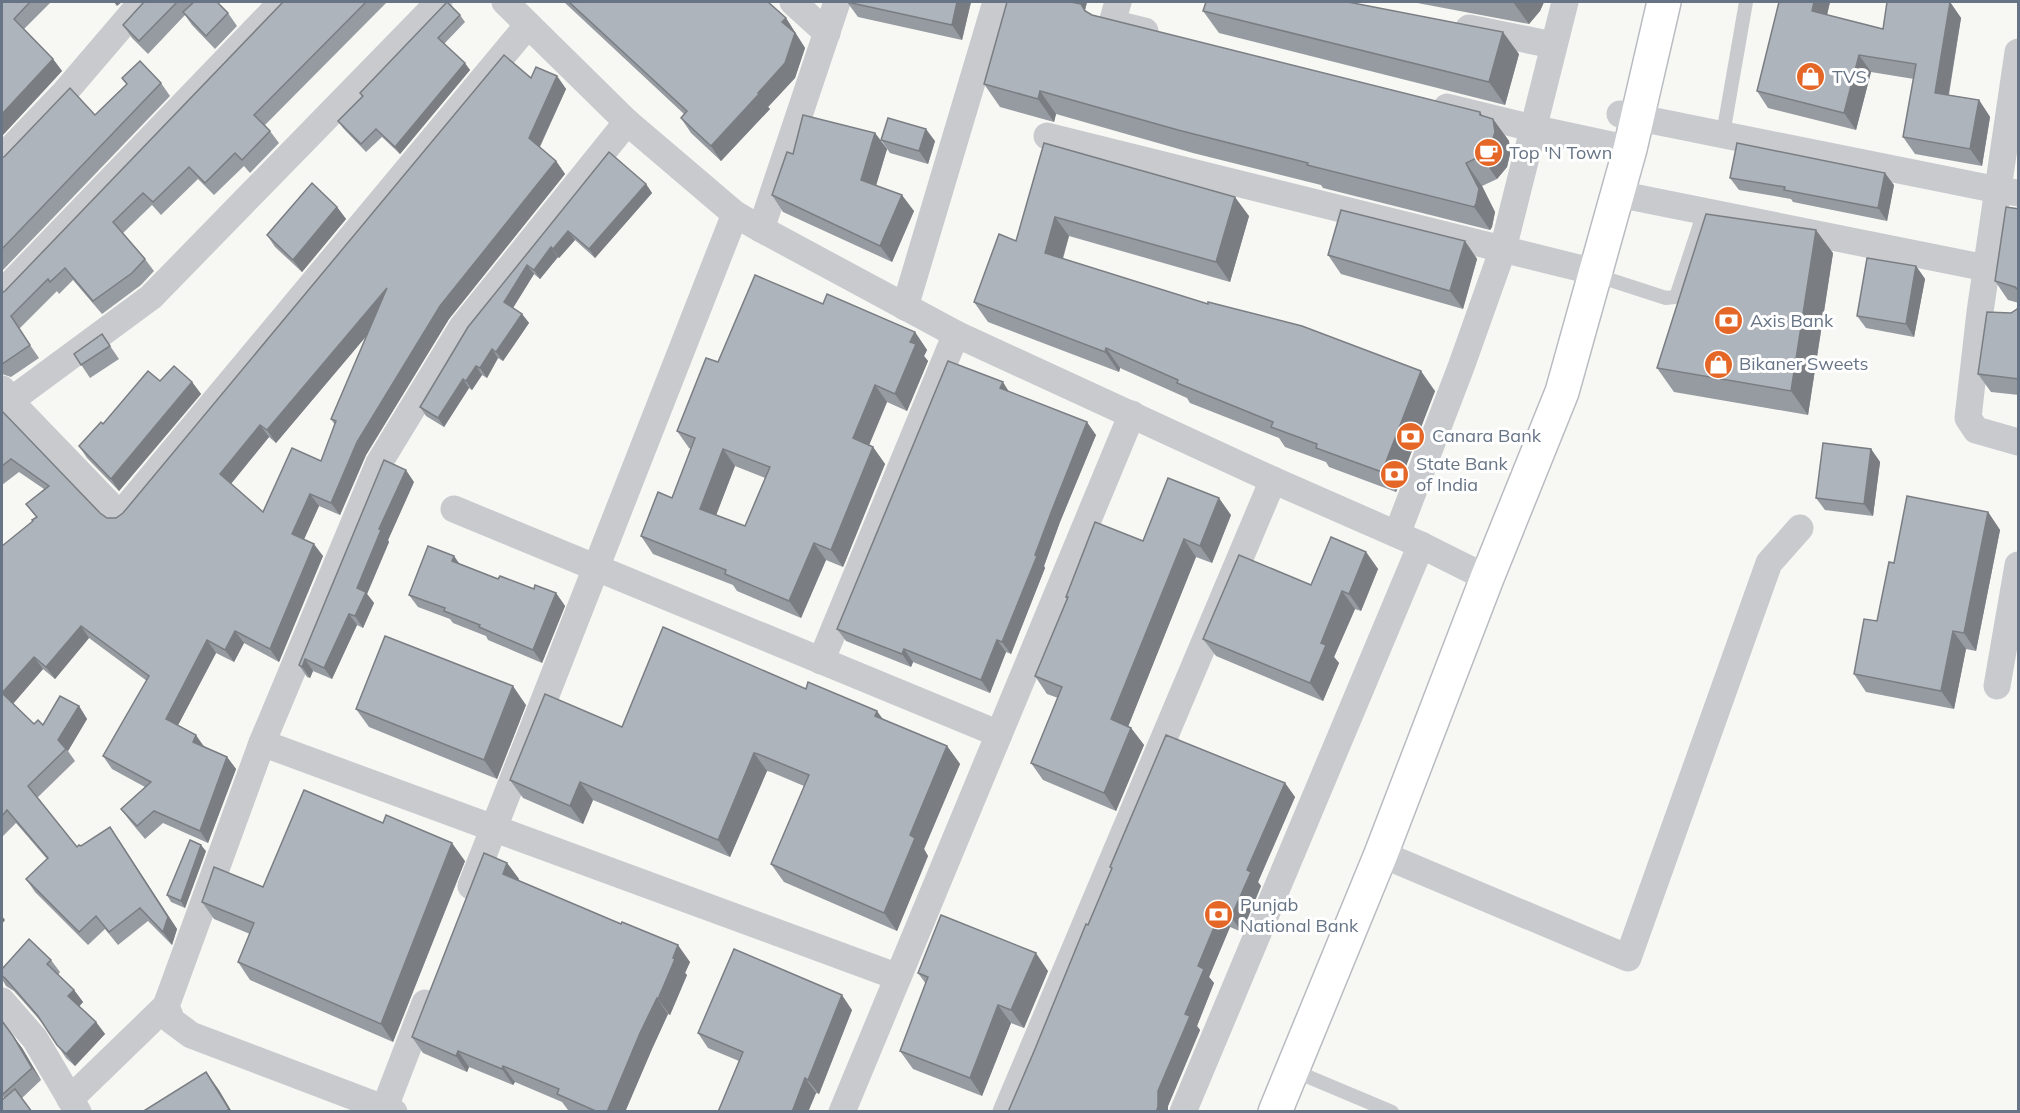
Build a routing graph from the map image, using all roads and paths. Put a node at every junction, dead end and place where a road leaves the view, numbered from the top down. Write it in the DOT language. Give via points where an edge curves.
graph roads {
  1 [pos="142,2"];
  2 [pos="282,2"];
  3 [pos="439,2"];
  4 [pos="505,2"];
  5 [pos="793,2"];
  6 [pos="837,2"];
  7 [pos="996,2"];
  8 [pos="1118,2"];
  9 [pos="1565,2"];
  10 [pos="1645,2"];
  11 [pos="1664,2"];
  12 [pos="1746,2"];
  13 [pos="1448,24"];
  14 [pos="528,25"];
  15 [pos="827,33"];
  16 [pos="1169,37"];
  17 [pos="1553,45"];
  18 [pos="2019,52"];
  19 [pos="1419,100"];
  20 [pos="1629,116"];
  21 [pos="627,122"];
  22 [pos="1532,128"];
  23 [pos="1723,134"];
  24 [pos="1047,136"];
  25 [pos="1621,147"];
  26 [pos="2,158"];
  27 [pos="2008,191"];
  28 [pos="1618,194"];
  29 [pos="1704,212"];
  30 [pos="735,214"];
  31 [pos="761,230"];
  32 [pos="1503,249"];
  33 [pos="1986,268"];
  34 [pos="1587,272"];
  35 [pos="2,293"];
  36 [pos="905,307"];
  37 [pos="1980,312"];
  38 [pos="2009,316"];
  39 [pos="956,334"];
  40 [pos="6,395"];
  41 [pos="1132,414"];
  42 [pos="2019,442"];
  43 [pos="1273,480"];
  44 [pos="454,509"];
  45 [pos="1800,528"];
  46 [pos="1409,540"];
  47 [pos="2019,565"];
  48 [pos="596,568"];
  49 [pos="1480,574"];
  50 [pos="821,661"];
  51 [pos="1997,686"];
  52 [pos="999,734"];
  53 [pos="262,743"];
  54 [pos="494,829"];
  55 [pos="1381,854"];
  56 [pos="463,907"];
  57 [pos="898,977"];
  58 [pos="432,985"];
  59 [pos="2,1001"];
  60 [pos="166,1006"];
  61 [pos="1292,1070"];
  62 [pos="314,1082"];
  63 [pos="74,1105"];
  64 [pos="387,1110"];
  65 [pos="329,1112"];
  66 [pos="842,1112"];
  67 [pos="1006,1112"];
  68 [pos="1183,1112"];
  69 [pos="1257,1112"];
  70 [pos="1275,1112"];
  71 [pos="1392,1112"];
  1 -- 26 [label="street"];
  2 -- 35 [label="street"];
  3 -- 40 [label="street" via="151,297"];
  4 -- 14 [label="street"];
  5 -- 15 [label="street"];
  6 -- 15 [label="street"];
  7 -- 36 [label="street"];
  8 -- 16 [label="street" via="1112,22"];
  9 -- 17 [label="street"];
  10 -- 20 [label="main road"];
  11 -- 20 [label="main road"];
  12 -- 23 [label="lane"];
  13 -- 17 [label="street"];
  14 -- 21 [label="street"];
  14 -- 40 [label="street" via="120,515"];
  15 -- 31 [label="street"];
  17 -- 22 [label="street"];
  18 -- 27 [label="street"];
  19 -- 22 [label="street"];
  20 -- 23 [label="street"];
  20 -- 25 [label="main road"];
  21 -- 30 [label="street"];
  21 -- 53 [label="street" via="462,327 379,463"];
  22 -- 25 [label="street"];
  22 -- 32 [label="street"];
  23 -- 27 [label="street"];
  24 -- 32 [label="street"];
  25 -- 28 [label="main road"];
  25 -- 34 [label="main road"];
  27 -- 33 [label="street"];
  28 -- 29 [label="street"];
  28 -- 34 [label="main road"];
  29 -- 33 [label="street"];
  29 -- 34 [label="lane" via="1675,297 1666,298"];
  30 -- 31 [label="street"];
  30 -- 48 [label="street"];
  31 -- 36 [label="street"];
  32 -- 34 [label="street"];
  32 -- 46 [label="street" via="1461,367"];
  33 -- 37 [label="street"];
  34 -- 49 [label="main road"];
  36 -- 39 [label="street"];
  37 -- 38 [label="street"];
  37 -- 42 [label="street" via="1968,418 1976,430"];
  39 -- 41 [label="street"];
  39 -- 50 [label="street"];
  41 -- 43 [label="street"];
  41 -- 52 [label="street"];
  43 -- 46 [label="street"];
  43 -- 67 [label="street"];
  44 -- 48 [label="street"];
  45 -- 55 [label="street" via="1769,563 1628,958"];
  46 -- 49 [label="street"];
  46 -- 68 [label="street"];
  47 -- 51 [label="street"];
  48 -- 50 [label="street"];
  48 -- 54 [label="street"];
  49 -- 55 [label="main road"];
  49 -- 69 [label="main road"];
  50 -- 52 [label="street"];
  52 -- 57 [label="street"];
  53 -- 54 [label="street"];
  53 -- 60 [label="street"];
  54 -- 56 [label="street"];
  54 -- 57 [label="street"];
  55 -- 61 [label="main road"];
  57 -- 66 [label="street"];
  58 -- 64 [label="street"];
  59 -- 63 [label="street" via="35,1039"];
  60 -- 62 [label="street" via="172,1021 191,1035"];
  60 -- 63 [label="street"];
  61 -- 70 [label="main road"];
  61 -- 71 [label="lane"];
  62 -- 64 [label="street"];
  62 -- 65 [label="street"];
}
